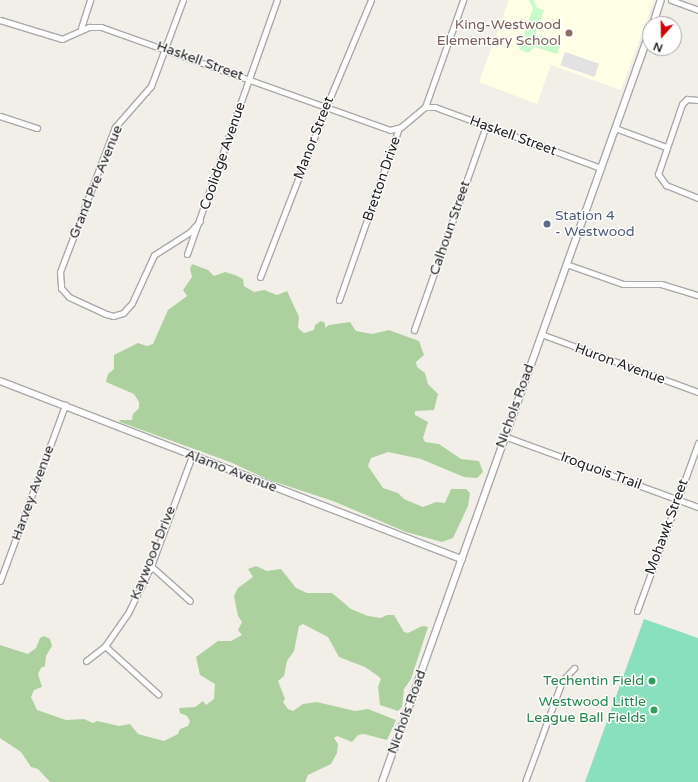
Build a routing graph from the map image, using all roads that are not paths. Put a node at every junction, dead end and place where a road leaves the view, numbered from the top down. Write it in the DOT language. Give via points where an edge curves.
graph roads {
  1 [pos="90,0"];
  2 [pos="183,0"];
  3 [pos="277,0"];
  4 [pos="371,0"];
  5 [pos="463,0"];
  6 [pos="661,0"];
  7 [pos="671,0"];
  8 [pos="698,10"];
  9 [pos="656,16"];
  10 [pos="0,20"];
  11 [pos="80,31"];
  12 [pos="166,48"];
  13 [pos="642,53"];
  14 [pos="250,79"];
  15 [pos="698,100"];
  16 [pos="326,107"];
  17 [pos="425,107"];
  18 [pos="0,116"];
  19 [pos="486,126"];
  20 [pos="37,128"];
  21 [pos="399,128"];
  22 [pos="615,128"];
  23 [pos="666,147"];
  24 [pos="601,168"];
  25 [pos="698,198"];
  26 [pos="200,221"];
  27 [pos="187,254"];
  28 [pos="566,264"];
  29 [pos="260,277"];
  30 [pos="698,295"];
  31 [pos="339,300"];
  32 [pos="414,330"];
  33 [pos="541,334"];
  34 [pos="0,380"];
  35 [pos="698,392"];
  36 [pos="65,405"];
  37 [pos="504,436"];
  38 [pos="698,443"];
  39 [pos="192,456"];
  40 [pos="677,499"];
  41 [pos="698,507"];
  42 [pos="462,559"];
  43 [pos="151,566"];
  44 [pos="0,581"];
  45 [pos="190,601"];
  46 [pos="637,611"];
  47 [pos="105,646"];
  48 [pos="86,661"];
  49 [pos="574,668"];
  50 [pos="158,694"];
  51 [pos="382,782"];
  52 [pos="525,782"];
  1 -- 11 [label="street"];
  2 -- 12 [label="street, Grand Pre Avenue"];
  3 -- 14 [label="street, Coolidge Avenue"];
  4 -- 16 [label="street, Manor Street"];
  5 -- 17 [label="street"];
  6 -- 9 [label="street"];
  7 -- 8 [label="street"];
  10 -- 11 [label="street, Haskell Street" via="62,38"];
  11 -- 12 [label="street, Haskell Street" via="89,27 101,27"];
  12 -- 14 [label="street, Haskell Street"];
  12 -- 26 [label="street, Grand Pre Avenue" via="151,86 115,127 60,272 61,288 66,295 113,316 123,313 132,303 154,255 190,232"];
  13 -- 22 [label="street, Nichols Road"];
  14 -- 16 [label="street, Haskell Street"];
  14 -- 26 [label="street, Coolidge Avenue"];
  15 -- 23 [label="street" via="687,100 682,104"];
  16 -- 21 [label="street, Haskell Street" via="386,130"];
  16 -- 29 [label="street, Manor Street"];
  17 -- 19 [label="street, Haskell Street" via="435,107"];
  17 -- 21 [label="street, Bretton Drive"];
  18 -- 20 [label="street"];
  19 -- 24 [label="street, Haskell Street"];
  19 -- 32 [label="street, Calhoun Street"];
  21 -- 31 [label="street, Bretton Drive"];
  22 -- 23 [label="street"];
  22 -- 24 [label="street, Nichols Road"];
  23 -- 25 [label="street" via="658,170 661,180 671,188"];
  24 -- 28 [label="street, Nichols Road"];
  26 -- 27 [label="street, Coolidge Avenue"];
  28 -- 30 [label="street" via="623,284 661,284"];
  28 -- 33 [label="street, Nichols Road"];
  33 -- 35 [label="street, Huron Avenue"];
  33 -- 37 [label="street, Nichols Road"];
  34 -- 36 [label="street, Alamo Avenue"];
  36 -- 39 [label="street, Alamo Avenue"];
  36 -- 44 [label="street, Harvey Avenue"];
  37 -- 40 [label="street, Iroquois Trail"];
  37 -- 42 [label="street, Nichols Road"];
  38 -- 40 [label="street, Mohawk Street"];
  39 -- 42 [label="street, Alamo Avenue"];
  39 -- 43 [label="street, Kaywood Drive"];
  40 -- 41 [label="street, Iroquois Trail"];
  40 -- 46 [label="street, Mohawk Street"];
  42 -- 51 [label="street, Nichols Road"];
  43 -- 45 [label="street"];
  43 -- 47 [label="street, Kaywood Drive" via="128,613"];
  47 -- 48 [label="street, Kaywood Drive"];
  47 -- 50 [label="street"];
  49 -- 52 [label="street" via="562,681"];
}
